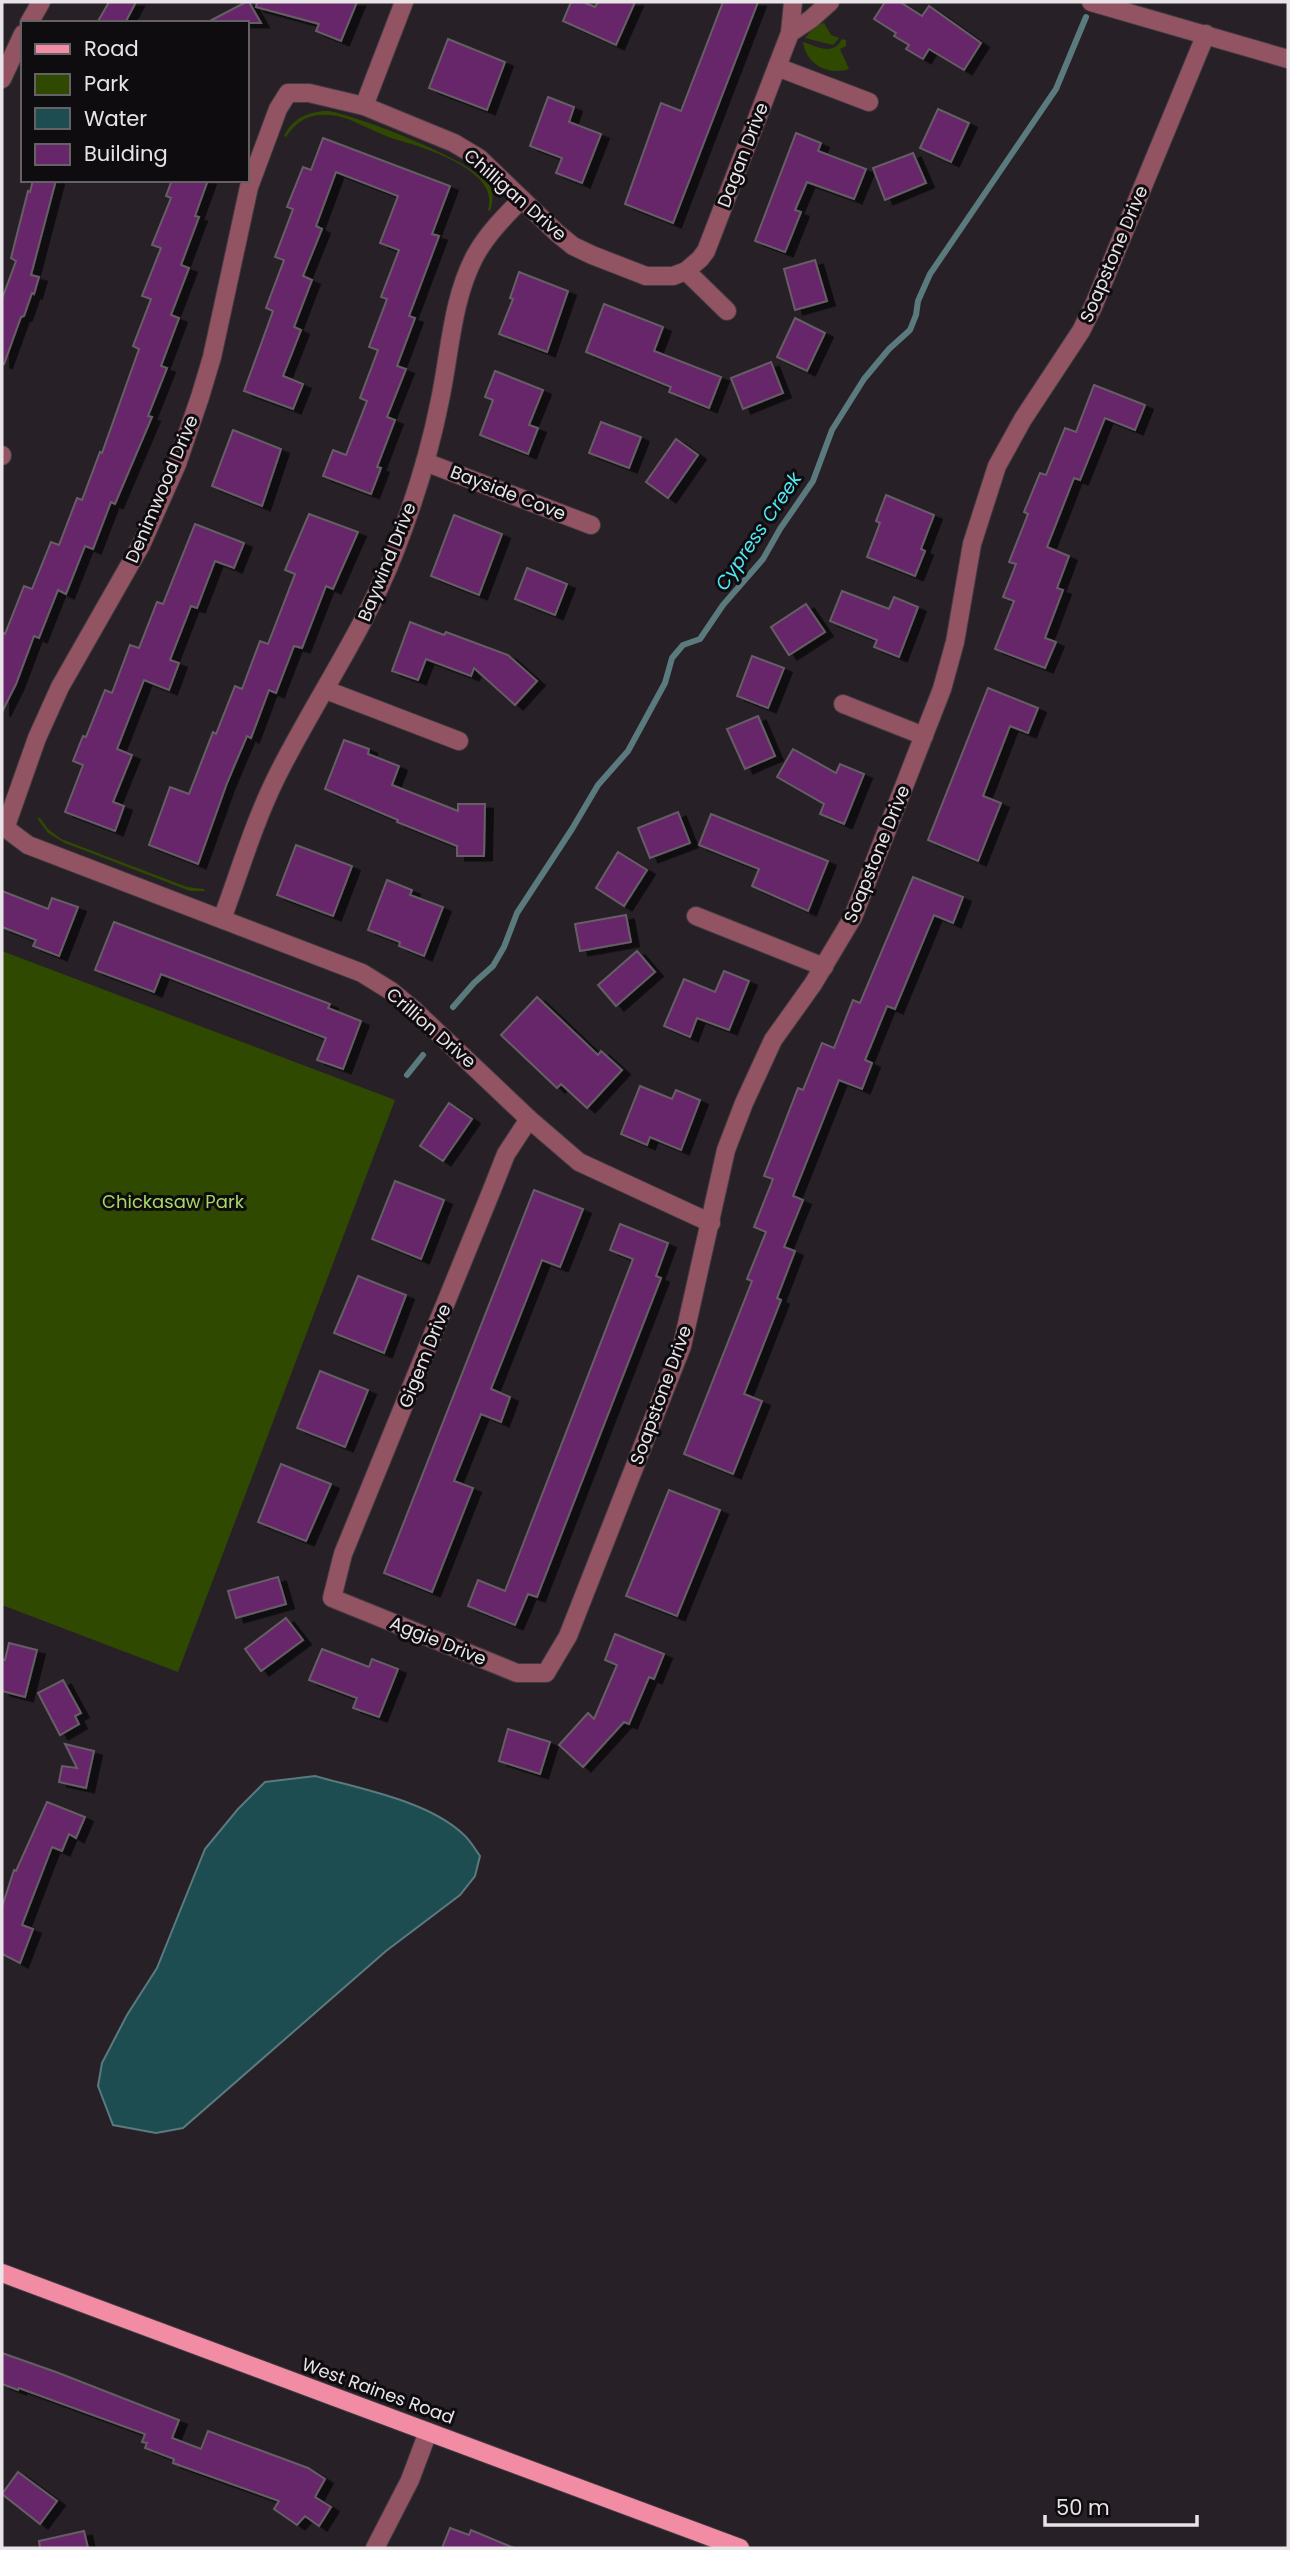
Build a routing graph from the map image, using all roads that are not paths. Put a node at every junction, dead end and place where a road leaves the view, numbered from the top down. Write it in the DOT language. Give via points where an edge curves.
graph roads {
  1 [pos="41,2"];
  2 [pos="404,2"];
  3 [pos="793,2"];
  4 [pos="830,2"];
  5 [pos="1091,2"];
  6 [pos="30,21"];
  7 [pos="790,33"];
  8 [pos="1206,34"];
  9 [pos="21,38"];
  10 [pos="1288,59"];
  11 [pos="777,67"];
  12 [pos="2,79"];
  13 [pos="288,93"];
  14 [pos="869,102"];
  15 [pos="364,106"];
  16 [pos="522,199"];
  17 [pos="686,271"];
  18 [pos="727,311"];
  19 [pos="425,462"];
  20 [pos="591,525"];
  21 [pos="326,690"];
  22 [pos="843,704"];
  23 [pos="924,736"];
  24 [pos="459,741"];
  25 [pos="8,830"];
  26 [pos="696,916"];
  27 [pos="222,919"];
  28 [pos="824,967"];
  29 [pos="529,1119"];
  30 [pos="711,1223"];
  31 [pos="331,1598"];
  32 [pos="546,1673"];
  33 [pos="2,2273"];
  34 [pos="428,2432"];
  35 [pos="375,2548"];
  36 [pos="740,2548"];
  1 -- 6 [label="street"];
  2 -- 15 [label="street"];
  3 -- 7 [label="street, Dagan Drive"];
  4 -- 7 [label="street"];
  5 -- 8 [label="street"];
  7 -- 11 [label="street, Dagan Drive"];
  8 -- 10 [label="street"];
  8 -- 23 [label="street, Soapstone Drive" via="1093,307 997,466 972,544 949,669"];
  9 -- 12 [label="street"];
  11 -- 14 [label="street"];
  11 -- 17 [label="street, Dagan Drive" via="706,251"];
  13 -- 15 [label="street, Chilligan Drive" via="309,93"];
  13 -- 25 [label="street, Denimwood Drive" via="249,187 214,349 181,452 137,553 60,687 37,738"];
  15 -- 16 [label="street, Chilligan Drive" via="465,149"];
  16 -- 17 [label="street, Chilligan Drive" via="573,246 592,255 646,276"];
  16 -- 19 [label="street, Baywind Drive" via="476,254 468,271"];
  17 -- 18 [label="street"];
  19 -- 20 [label="street, Bayside Cove"];
  19 -- 21 [label="street, Baywind Drive" via="387,569"];
  21 -- 24 [label="street"];
  21 -- 27 [label="street, Baywind Drive" via="270,791"];
  22 -- 23 [label="street"];
  23 -- 28 [label="street, Soapstone Drive" via="853,917"];
  25 -- 27 [label="street, Crillion Drive" via="28,845"];
  26 -- 28 [label="street"];
  27 -- 29 [label="street, Crillion Drive" via="346,966 391,991"];
  28 -- 30 [label="street, Soapstone Drive" via="772,1040 744,1103 726,1150"];
  29 -- 30 [label="street, Crillion Drive" via="579,1162"];
  29 -- 31 [label="street, Gigem Drive" via="506,1154 343,1554"];
  30 -- 32 [label="street, Soapstone Drive" via="682,1346 568,1636"];
  31 -- 32 [label="street, Aggie Drive" via="517,1673"];
  33 -- 34 [label="main road, West Raines Road"];
  34 -- 35 [label="street" via="410,2480"];
  34 -- 36 [label="main road, West Raines Road"];
}
